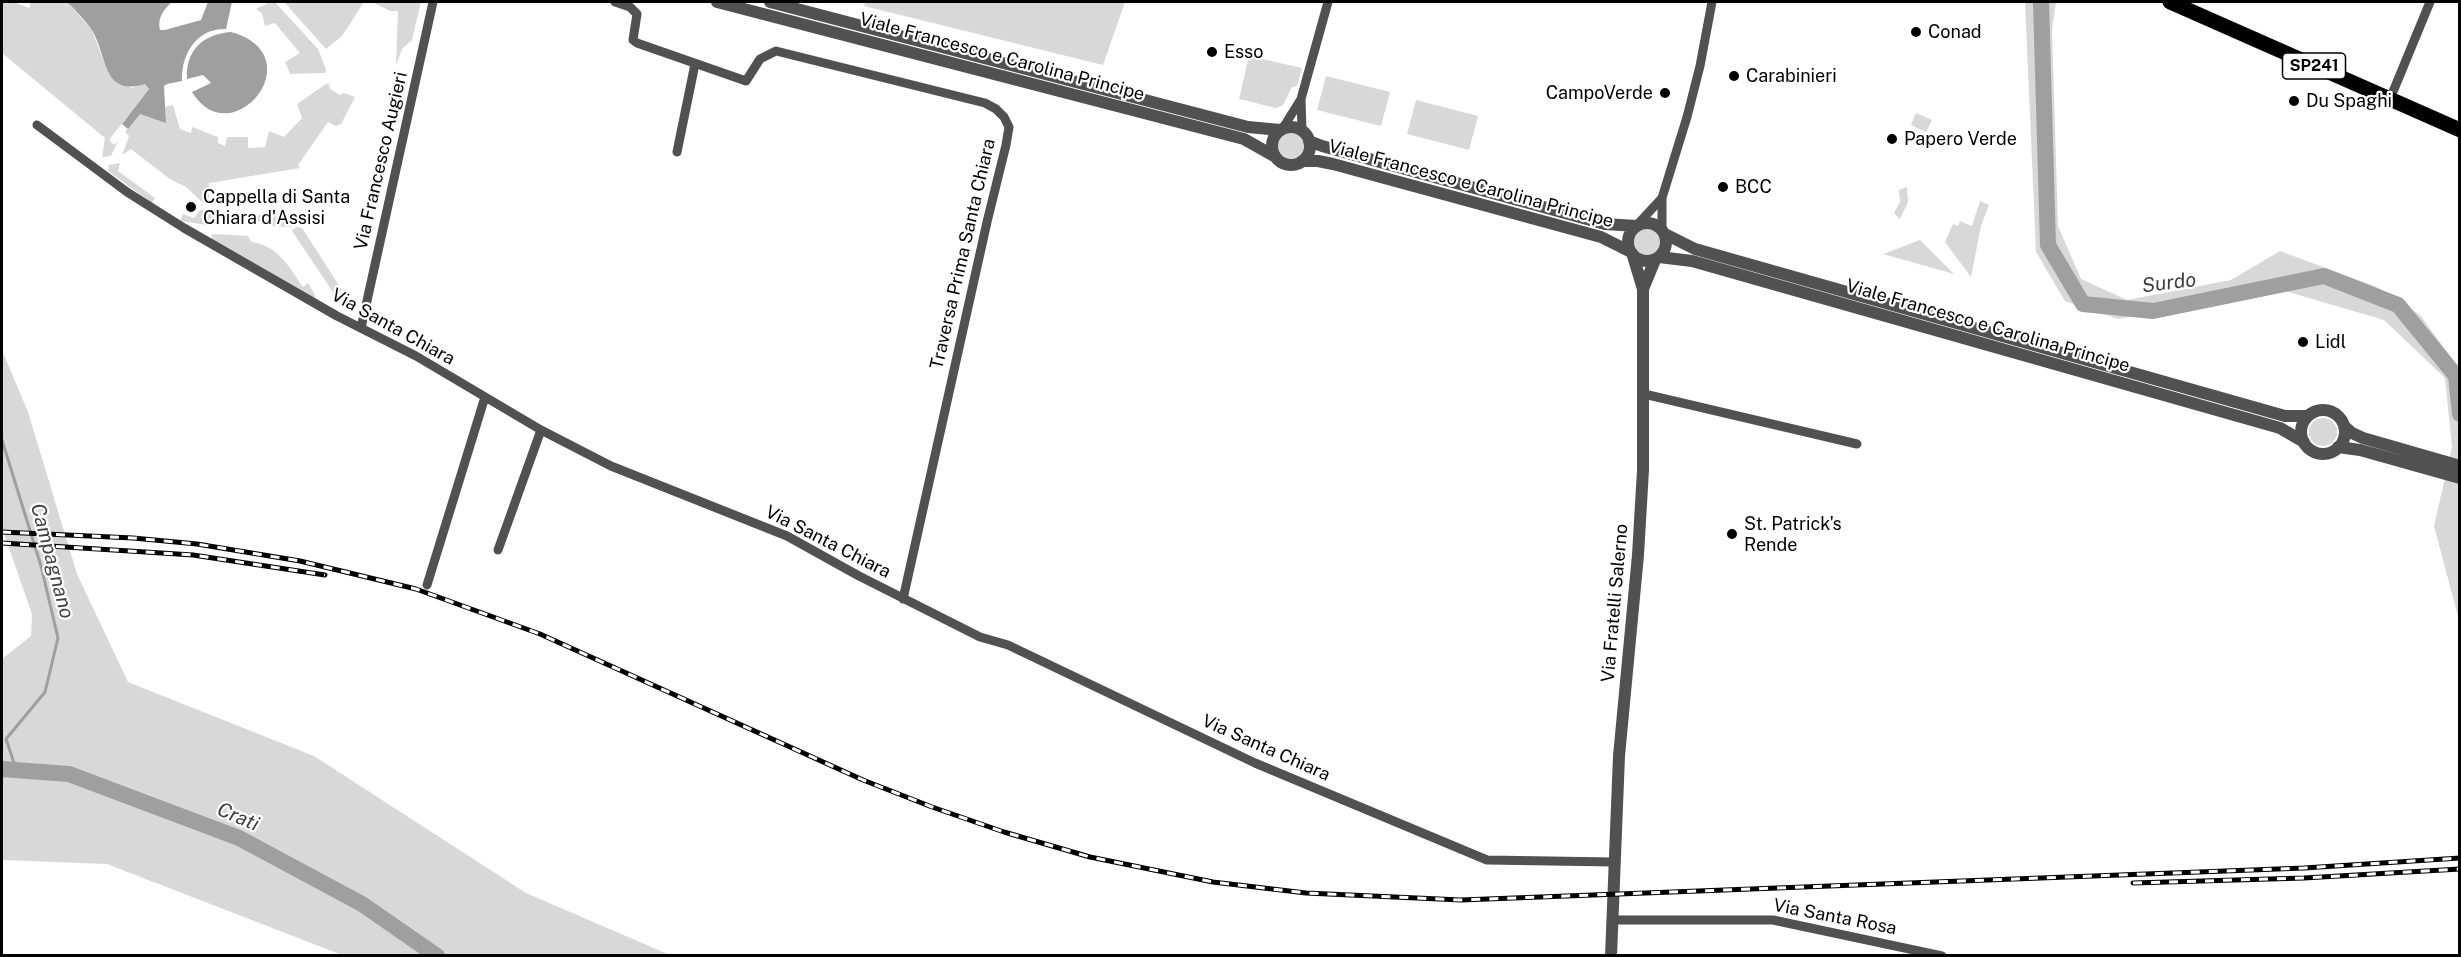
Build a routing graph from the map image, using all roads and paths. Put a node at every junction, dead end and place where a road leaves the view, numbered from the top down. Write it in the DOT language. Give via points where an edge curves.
graph roads {
  1 [pos="433,2"];
  2 [pos="615,2"];
  3 [pos="717,2"];
  4 [pos="770,2"];
  5 [pos="1328,2"];
  6 [pos="1712,2"];
  7 [pos="2170,2"];
  8 [pos="2430,2"];
  9 [pos="695,64"];
  10 [pos="1301,99"];
  11 [pos="2390,99"];
  12 [pos="37,125"];
  13 [pos="1281,129"];
  14 [pos="2460,130"];
  15 [pos="1305,135"];
  16 [pos="677,152"];
  17 [pos="1274,156"];
  18 [pos="1302,161"];
  19 [pos="1662,198"];
  20 [pos="1636,226"];
  21 [pos="1663,232"];
  22 [pos="1631,253"];
  23 [pos="1657,258"];
  24 [pos="1643,290"];
  25 [pos="361,328"];
  26 [pos="1644,394"];
  27 [pos="485,397"];
  28 [pos="2308,416"];
  29 [pos="2344,426"];
  30 [pos="541,430"];
  31 [pos="2304,442"];
  32 [pos="1857,444"];
  33 [pos="2338,447"];
  34 [pos="2460,466"];
  35 [pos="2443,468"];
  36 [pos="2460,478"];
  37 [pos="498,550"];
  38 [pos="427,585"];
  39 [pos="903,599"];
  40 [pos="1614,862"];
  41 [pos="1612,920"];
  42 [pos="1611,956"];
  43 [pos="1942,956"];
  1 -- 25 [label="street, Via Francesco Augieri"];
  2 -- 9 [label="street, Traversa Prima Santa Chiara" via="637,14 633,40 637,44"];
  3 -- 17 [label="street, Viale Francesco e Carolina Principe" via="1244,139"];
  4 -- 13 [label="street, Viale Francesco e Carolina Principe" via="1248,127"];
  5 -- 10 [label="street"];
  6 -- 19 [label="street" via="1687,117"];
  7 -- 11 [label="main road, SP241"];
  8 -- 11 [label="street"];
  9 -- 16 [label="street"];
  9 -- 39 [label="street, Traversa Prima Santa Chiara" via="746,81 760,59 782,52 985,104 1004,117 1008,127"];
  10 -- 13 [label="street"];
  10 -- 15 [label="street"];
  11 -- 14 [label="main road, SP241"];
  12 -- 25 [label="street, Via Santa Chiara" via="127,192 184,228"];
  13 -- 15 [label="street, Viale Francesco e Carolina Principe" via="1290,126"];
  13 -- 17 [label="street" via="1272,144"];
  15 -- 18 [label="street, Viale Francesco e Carolina Principe" via="1308,152"];
  15 -- 20 [label="street, Viale Francesco e Carolina Principe" via="1359,157 1605,224"];
  17 -- 18 [label="street, Viale Francesco e Carolina Principe" via="1284,164"];
  18 -- 22 [label="street, Viale Francesco e Carolina Principe" via="1333,164 1487,204 1602,237"];
  19 -- 20 [label="street"];
  19 -- 21 [label="street"];
  20 -- 21 [label="street, Viale Francesco e Carolina Principe" via="1652,223"];
  20 -- 22 [label="street, Viale Francesco e Carolina Principe" via="1628,239"];
  21 -- 23 [label="street" via="1666,247"];
  21 -- 28 [label="street, Viale Francesco e Carolina Principe" via="1695,249 2285,416"];
  22 -- 23 [label="street, Viale Francesco e Carolina Principe" via="1644,261"];
  22 -- 24 [label="street, Via Fratelli Salerno"];
  23 -- 24 [label="street, Via Fratelli Salerno"];
  23 -- 31 [label="street, Viale Francesco e Carolina Principe" via="1692,261 2280,428"];
  24 -- 26 [label="street, Via Fratelli Salerno"];
  25 -- 27 [label="street, Via Santa Chiara"];
  26 -- 32 [label="street"];
  26 -- 40 [label="street, Via Fratelli Salerno" via="1638,555 1619,756"];
  27 -- 30 [label="street, Via Santa Chiara"];
  27 -- 38 [label="street"];
  28 -- 29 [label="street, Viale Francesco e Carolina Principe" via="2318,410 2329,410 2339,416"];
  28 -- 31 [label="street" via="2302,426"];
  29 -- 33 [label="street" via="2344,438"];
  29 -- 35 [label="street, Viale Francesco e Carolina Principe" via="2363,438"];
  30 -- 37 [label="street"];
  30 -- 39 [label="street, Via Santa Chiara" via="611,466 787,536"];
  31 -- 33 [label="street, Viale Francesco e Carolina Principe" via="2317,453 2328,453"];
  33 -- 35 [label="street, Viale Francesco e Carolina Principe"];
  34 -- 35 [label="street, Viale Francesco e Carolina Principe"];
  35 -- 36 [label="street, Viale Francesco e Carolina Principe"];
  39 -- 40 [label="street, Via Santa Chiara" via="980,637 1008,645 1081,678 1255,763 1487,861"];
  40 -- 41 [label="street, Via Fratelli Salerno"];
  41 -- 42 [label="street, Via Fratelli Salerno"];
  41 -- 43 [label="street, Via Santa Rosa" via="1773,920"];
}
